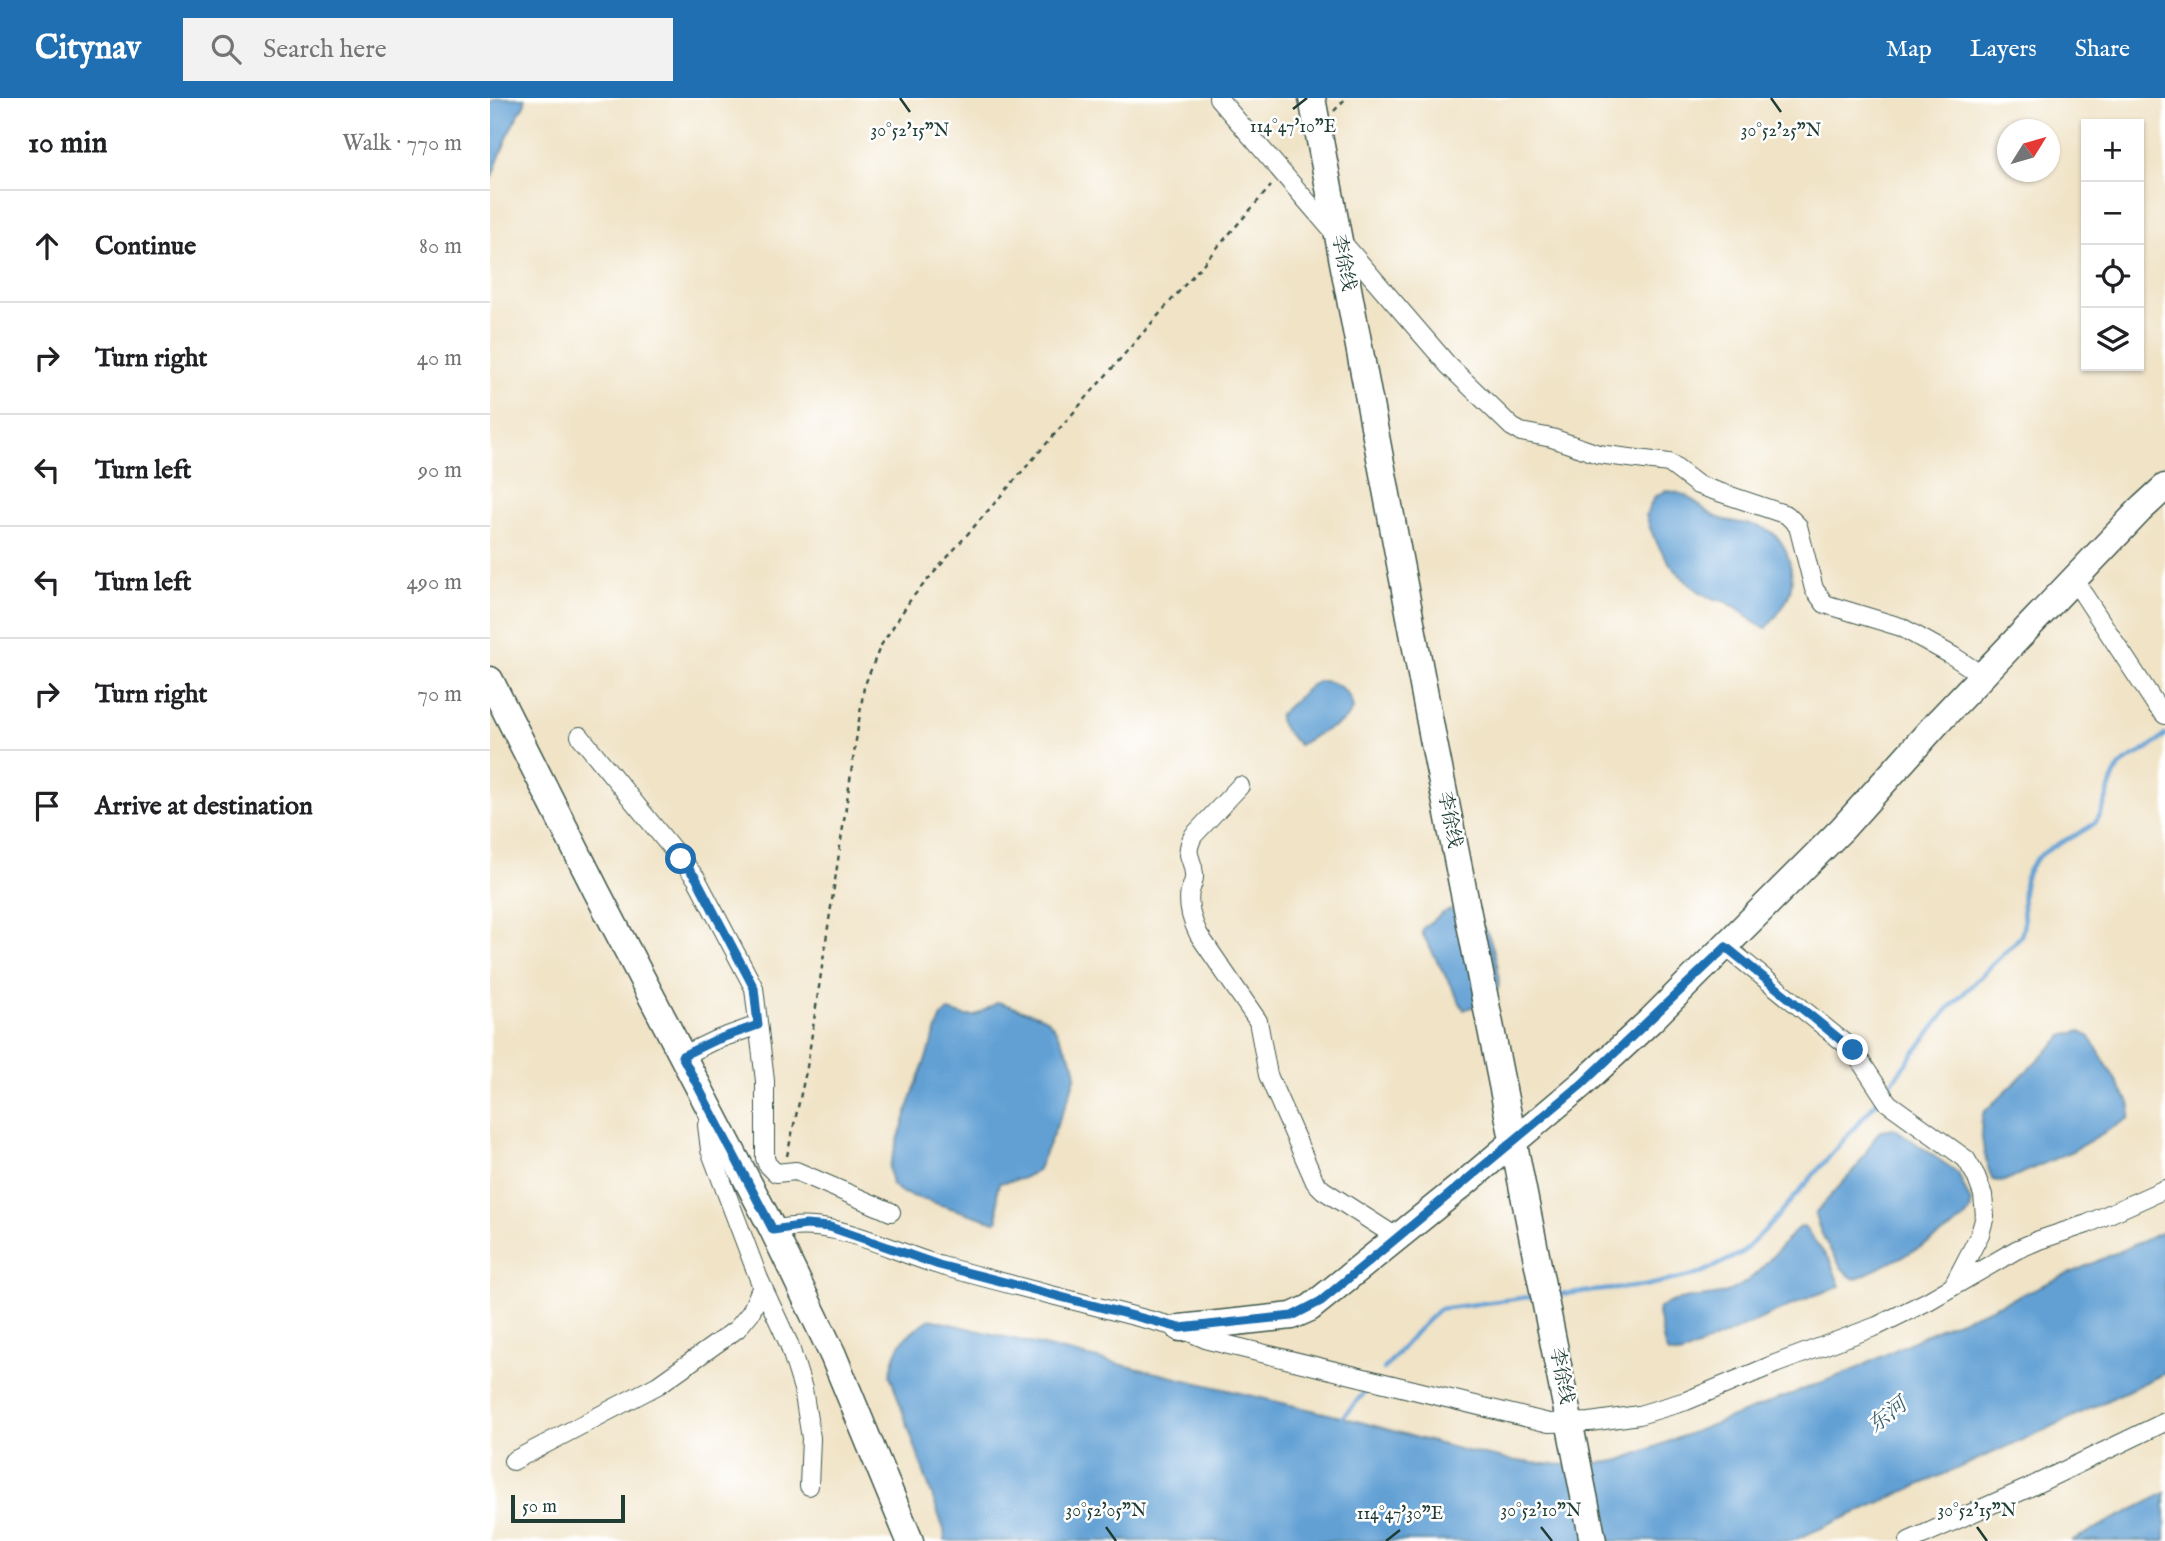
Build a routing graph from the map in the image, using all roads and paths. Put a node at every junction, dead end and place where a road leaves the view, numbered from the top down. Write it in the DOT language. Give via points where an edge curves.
graph roads {
  1 [pos="1218,98"];
  2 [pos="1346,98"];
  3 [pos="1321,107"];
  4 [pos="1282,173"];
  5 [pos="2165,487"];
  6 [pos="2074,580"];
  7 [pos="1983,676"];
  8 [pos="490,680"];
  9 [pos="2165,715"];
  10 [pos="580,736"];
  11 [pos="1240,786"];
  12 [pos="1726,947"];
  13 [pos="758,1025"];
  14 [pos="682,1056"];
  15 [pos="713,1115"];
  16 [pos="783,1173"];
  17 [pos="2165,1189"];
  18 [pos="891,1212"];
  19 [pos="773,1230"];
  20 [pos="1398,1238"];
  21 [pos="762,1286"];
  22 [pos="1953,1286"];
  23 [pos="1180,1328"];
  24 [pos="2165,1422"];
  25 [pos="513,1461"];
  26 [pos="808,1486"];
  27 [pos="910,1541"];
  28 [pos="1594,1541"];
  29 [pos="1909,1541"];
  1 -- 4 [label="street"];
  2 -- 3 [label="path"];
  3 -- 28 [label="main road, 李徐线" via="1436,751"];
  4 -- 7 [label="street" via="1448,365 1512,427 1598,454 1669,463 1698,485 1787,515 1798,526 1814,589 1825,604 1901,627"];
  4 -- 16 [label="path" via="911,599 880,647 864,687 807,1067"];
  5 -- 6 [label="main road"];
  6 -- 7 [label="main road"];
  6 -- 9 [label="street"];
  7 -- 12 [label="main road" via="1842,830"];
  8 -- 14 [label="main road"];
  10 -- 13 [label="street" via="696,878 754,988"];
  11 -- 20 [label="street" via="1189,845 1195,876 1189,895 1192,920 1258,1021 1268,1075 1315,1182"];
  12 -- 20 [label="main road" via="1582,1084"];
  12 -- 22 [label="street" via="1853,1050 1888,1103 1966,1159 1984,1206 1983,1225"];
  13 -- 14 [label="street"];
  13 -- 16 [label="street" via="765,1081 765,1158 776,1173"];
  14 -- 15 [label="main road"];
  15 -- 19 [label="main road"];
  15 -- 21 [label="street" via="707,1125 710,1150"];
  16 -- 18 [label="street" via="796,1171"];
  17 -- 22 [label="street" via="2016,1250"];
  19 -- 23 [label="street" via="830,1227 939,1265"];
  19 -- 27 [label="main road" via="833,1355"];
  20 -- 23 [label="main road" via="1321,1301 1292,1316"];
  21 -- 25 [label="street" via="751,1312 737,1329 658,1385"];
  21 -- 26 [label="street" via="789,1344 803,1389 811,1438"];
  22 -- 23 [label="street" via="1877,1326 1686,1401 1639,1415 1590,1422 1549,1423 1208,1340"];
  24 -- 29 [label="street"];
}
